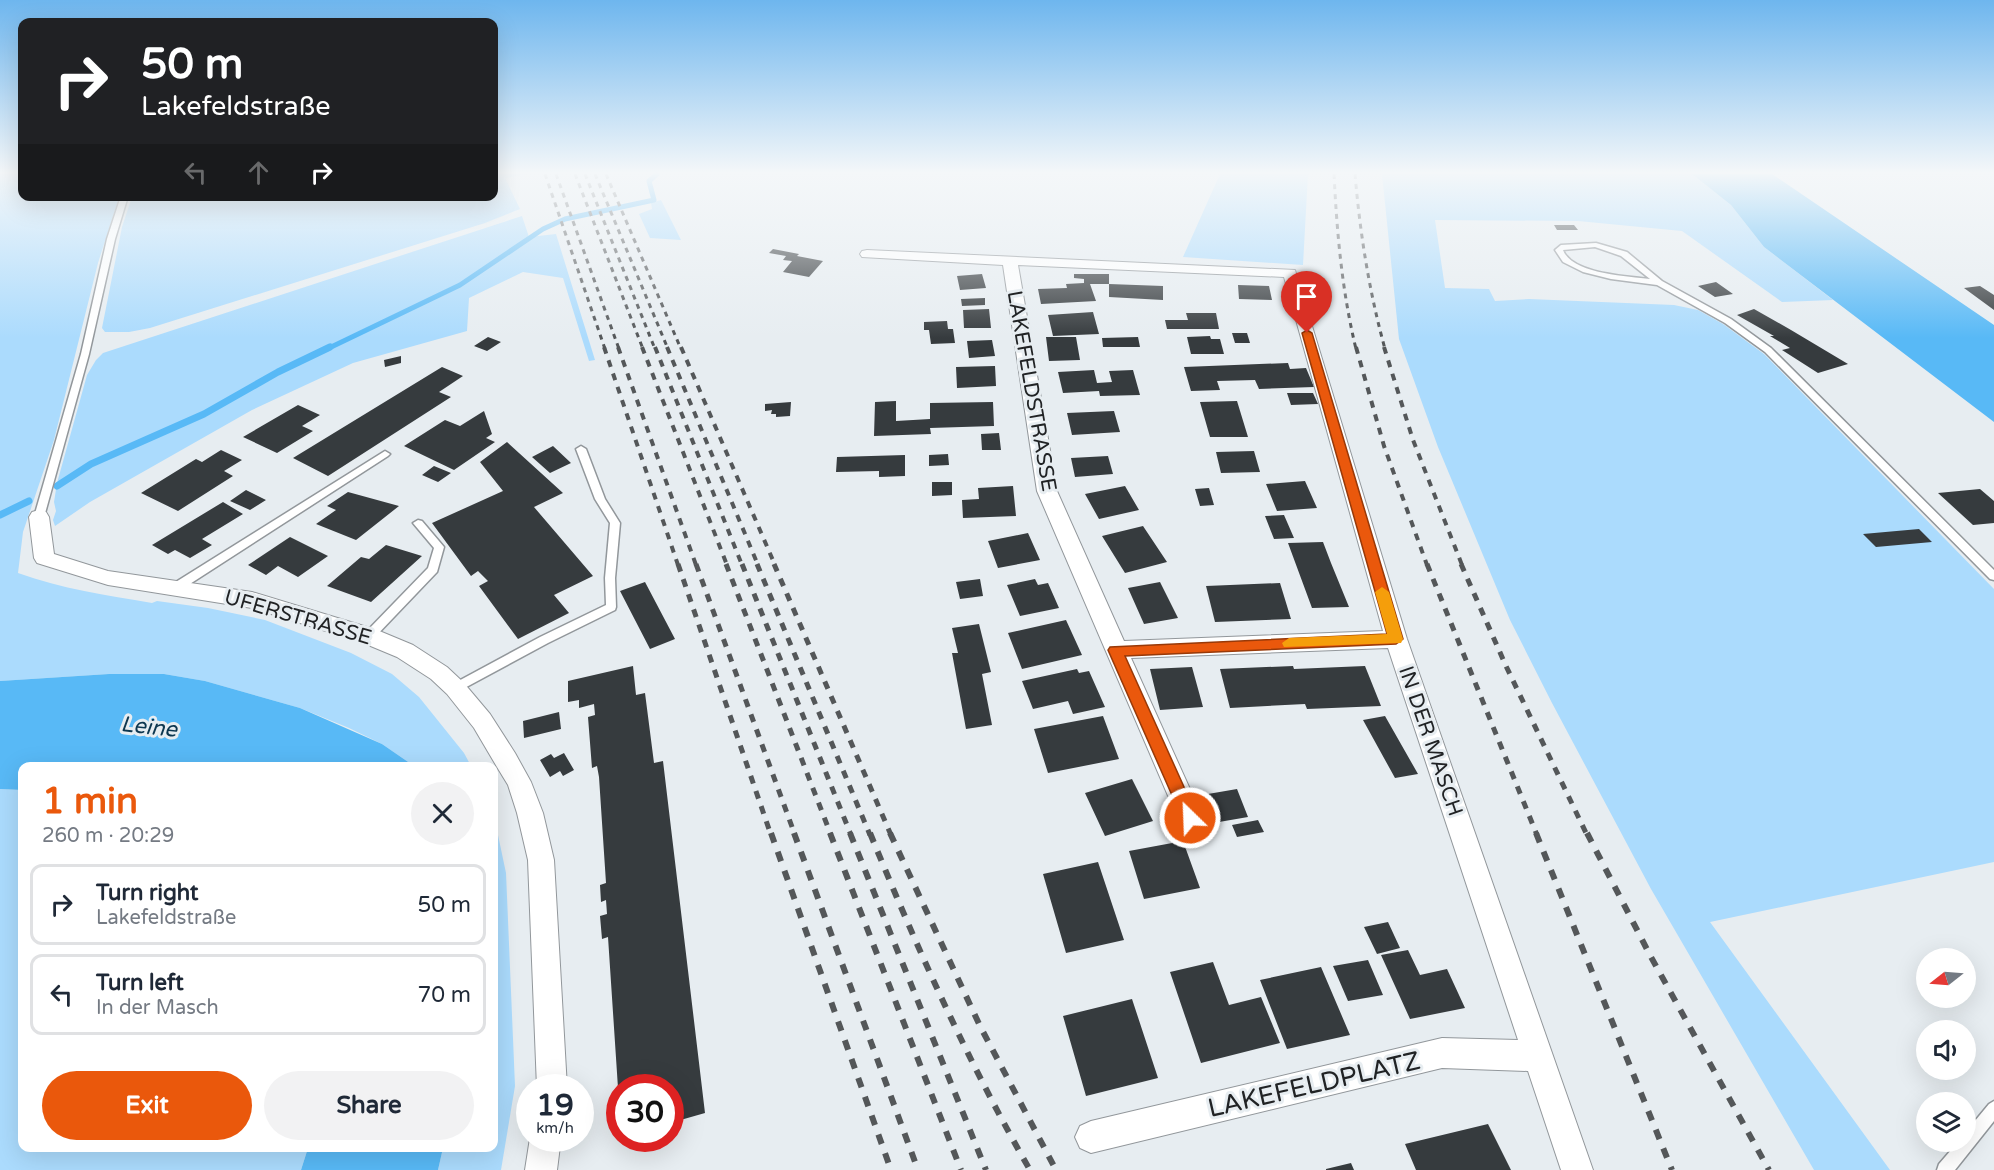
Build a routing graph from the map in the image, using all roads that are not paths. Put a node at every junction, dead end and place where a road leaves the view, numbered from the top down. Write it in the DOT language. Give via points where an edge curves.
graph roads {
  1 [pos="114,229"];
  2 [pos="867,254"];
  3 [pos="1010,262"];
  4 [pos="1659,283"];
  5 [pos="581,449"];
  6 [pos="385,454"];
  7 [pos="39,517"];
  8 [pos="418,523"];
  9 [pos="1994,576"];
  10 [pos="175,589"];
  11 [pos="369,636"];
  12 [pos="1396,639"];
  13 [pos="1116,650"];
  14 [pos="455,688"];
  15 [pos="1190,818"];
  16 [pos="1539,1056"];
  17 [pos="551,1074"];
  18 [pos="1994,1109"];
  19 [pos="1091,1137"];
  20 [pos="543,1152"];
  21 [pos="541,1170"];
  22 [pos="1577,1170"];
  23 [pos="1945,1170"];
  1 -- 7 [label="lane, UFERSTRASSE" via="85,354"];
  2 -- 3 [label="street"];
  3 -- 12 [label="street, IN DER MASCH" via="1290,273"];
  3 -- 13 [label="street, LAKEFELDSTRASSE" via="1047,491"];
  4 -- 4 [label="lane" via="1634,260 1614,249 1581,244 1559,250 1568,263 1584,269"];
  4 -- 9 [label="lane" via="1728,321 1768,350"];
  5 -- 14 [label="lane" via="600,499 615,523 611,607"];
  6 -- 10 [label="lane"];
  7 -- 10 [label="street, UFERSTRASSE" via="44,558 108,578"];
  8 -- 11 [label="lane" via="440,547 433,569"];
  10 -- 11 [label="street, UFERSTRASSE" via="252,600"];
  11 -- 14 [label="street, UFERSTRASSE" via="405,651"];
  12 -- 13 [label="street"];
  12 -- 16 [label="street, IN DER MASCH"];
  13 -- 15 [label="street, LAKEFELDSTRASSE"];
  14 -- 17 [label="street, UFERSTRASSE" via="506,760 530,813 541,860"];
  16 -- 19 [label="street, LAKEFELDPLATZ" via="1442,1053"];
  16 -- 22 [label="street, IN DER MASCH"];
  18 -- 23 [label="lane"];
  20 -- 21 [label="street"];
}
